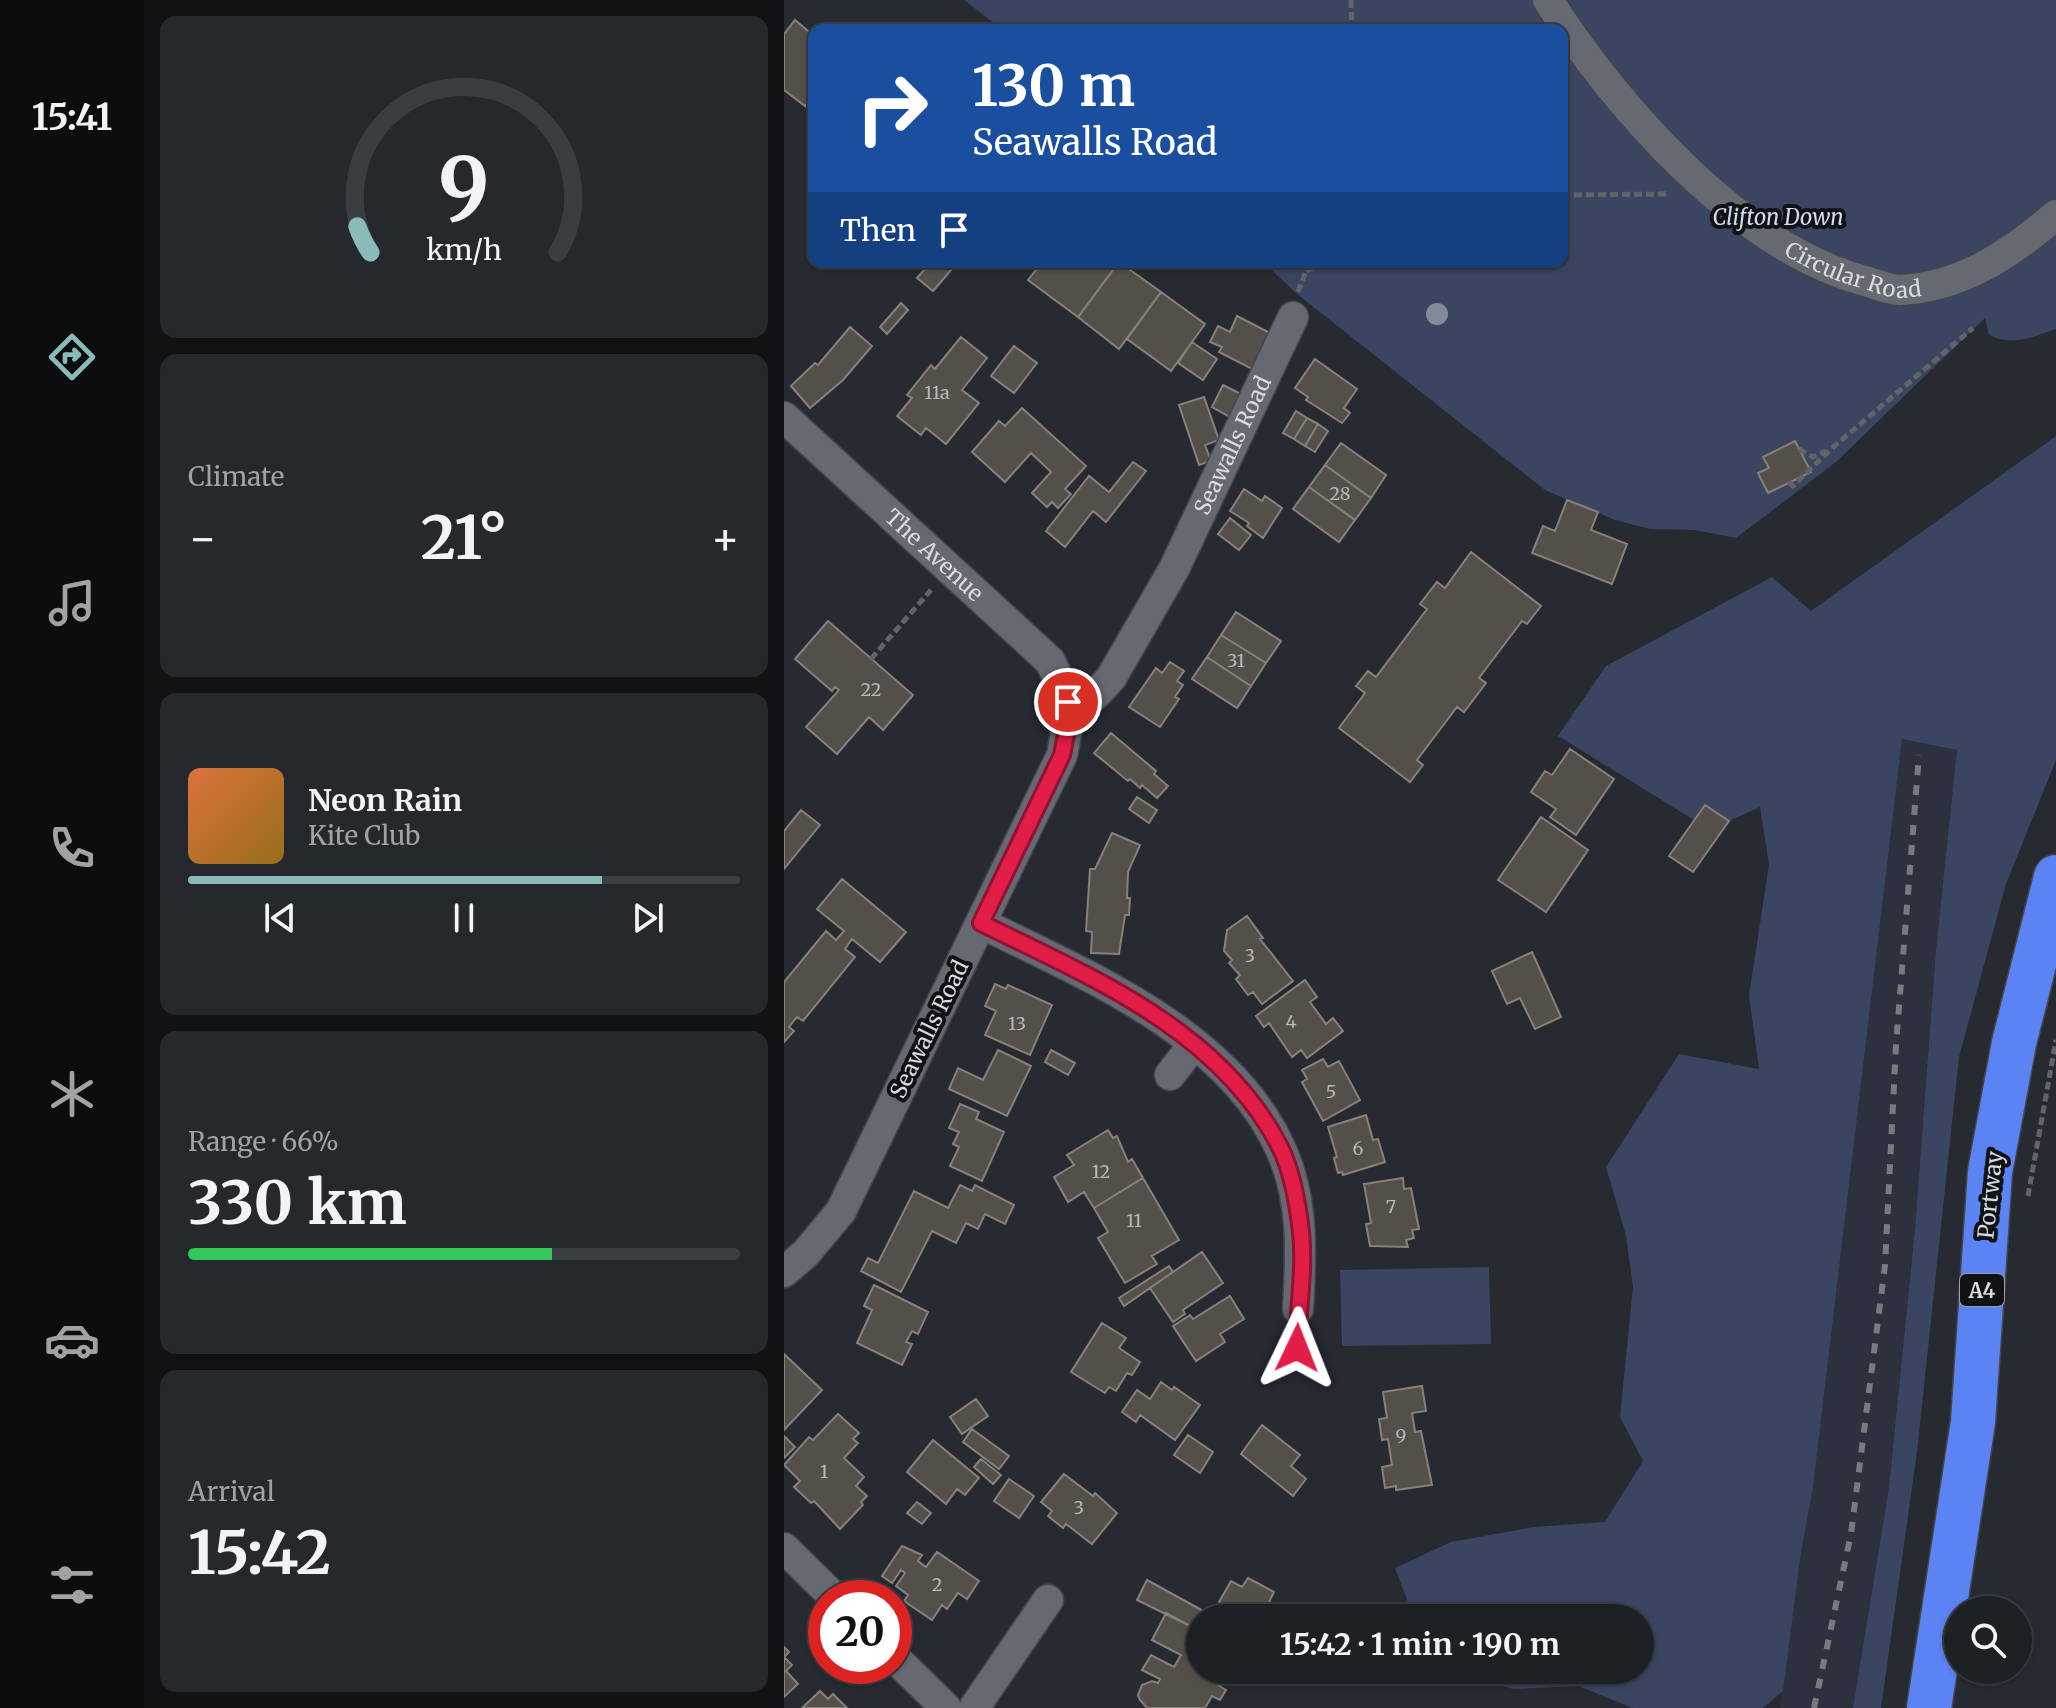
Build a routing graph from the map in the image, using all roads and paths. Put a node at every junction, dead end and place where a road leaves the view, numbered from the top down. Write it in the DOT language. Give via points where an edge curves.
graph roads {
  1 [pos="1351,0"];
  2 [pos="1548,0"];
  3 [pos="1352,24"];
  4 [pos="1563,24"];
  5 [pos="1568,31"];
  6 [pos="1677,194"];
  7 [pos="1568,195"];
  8 [pos="2056,215"];
  9 [pos="1313,268"];
  10 [pos="1306,271"];
  11 [pos="1293,317"];
  12 [pos="1973,328"];
  13 [pos="784,417"];
  14 [pos="1799,449"];
  15 [pos="1831,449"];
  16 [pos="1789,482"];
  17 [pos="950,569"];
  18 [pos="871,659"];
  19 [pos="1068,702"];
  20 [pos="2056,877"];
  21 [pos="981,923"];
  22 [pos="1194,1044"];
  23 [pos="1170,1075"];
  24 [pos="784,1272"];
  25 [pos="1298,1309"];
  26 [pos="1297,1348"];
  27 [pos="784,1548"];
  28 [pos="817,1580"];
  29 [pos="1048,1600"];
  30 [pos="912,1675"];
  31 [pos="946,1708"];
  32 [pos="974,1708"];
  33 [pos="1929,1708"];
  1 -- 3 [label="path"];
  2 -- 4 [label="street, Circular Road"];
  5 -- 8 [label="street, Circular Road" via="1668,153 1767,237 1834,273 1897,290 1944,284 2023,243"];
  6 -- 7 [label="path"];
  9 -- 10 [label="path"];
  11 -- 19 [label="street, Seawalls Road" via="1174,569 1111,678 1095,695"];
  12 -- 15 [label="path"];
  13 -- 17 [label="street, The Avenue"];
  14 -- 15 [label="path" via="1813,457"];
  15 -- 16 [label="path" via="1793,486"];
  17 -- 18 [label="path"];
  17 -- 19 [label="street, The Avenue" via="1050,661"];
  19 -- 21 [label="street, Seawalls Road" via="1062,755"];
  20 -- 33 [label="highway, Portway / A4" via="2014,1043 1990,1172 1973,1422"];
  21 -- 22 [label="street" via="1151,1011"];
  21 -- 24 [label="street, Seawalls Road" via="841,1211"];
  22 -- 23 [label="street"];
  22 -- 25 [label="street" via="1247,1093 1283,1152 1301,1235"];
  25 -- 26 [label="lane"];
  27 -- 28 [label="street"];
  29 -- 32 [label="street"];
  30 -- 31 [label="street"];
}
